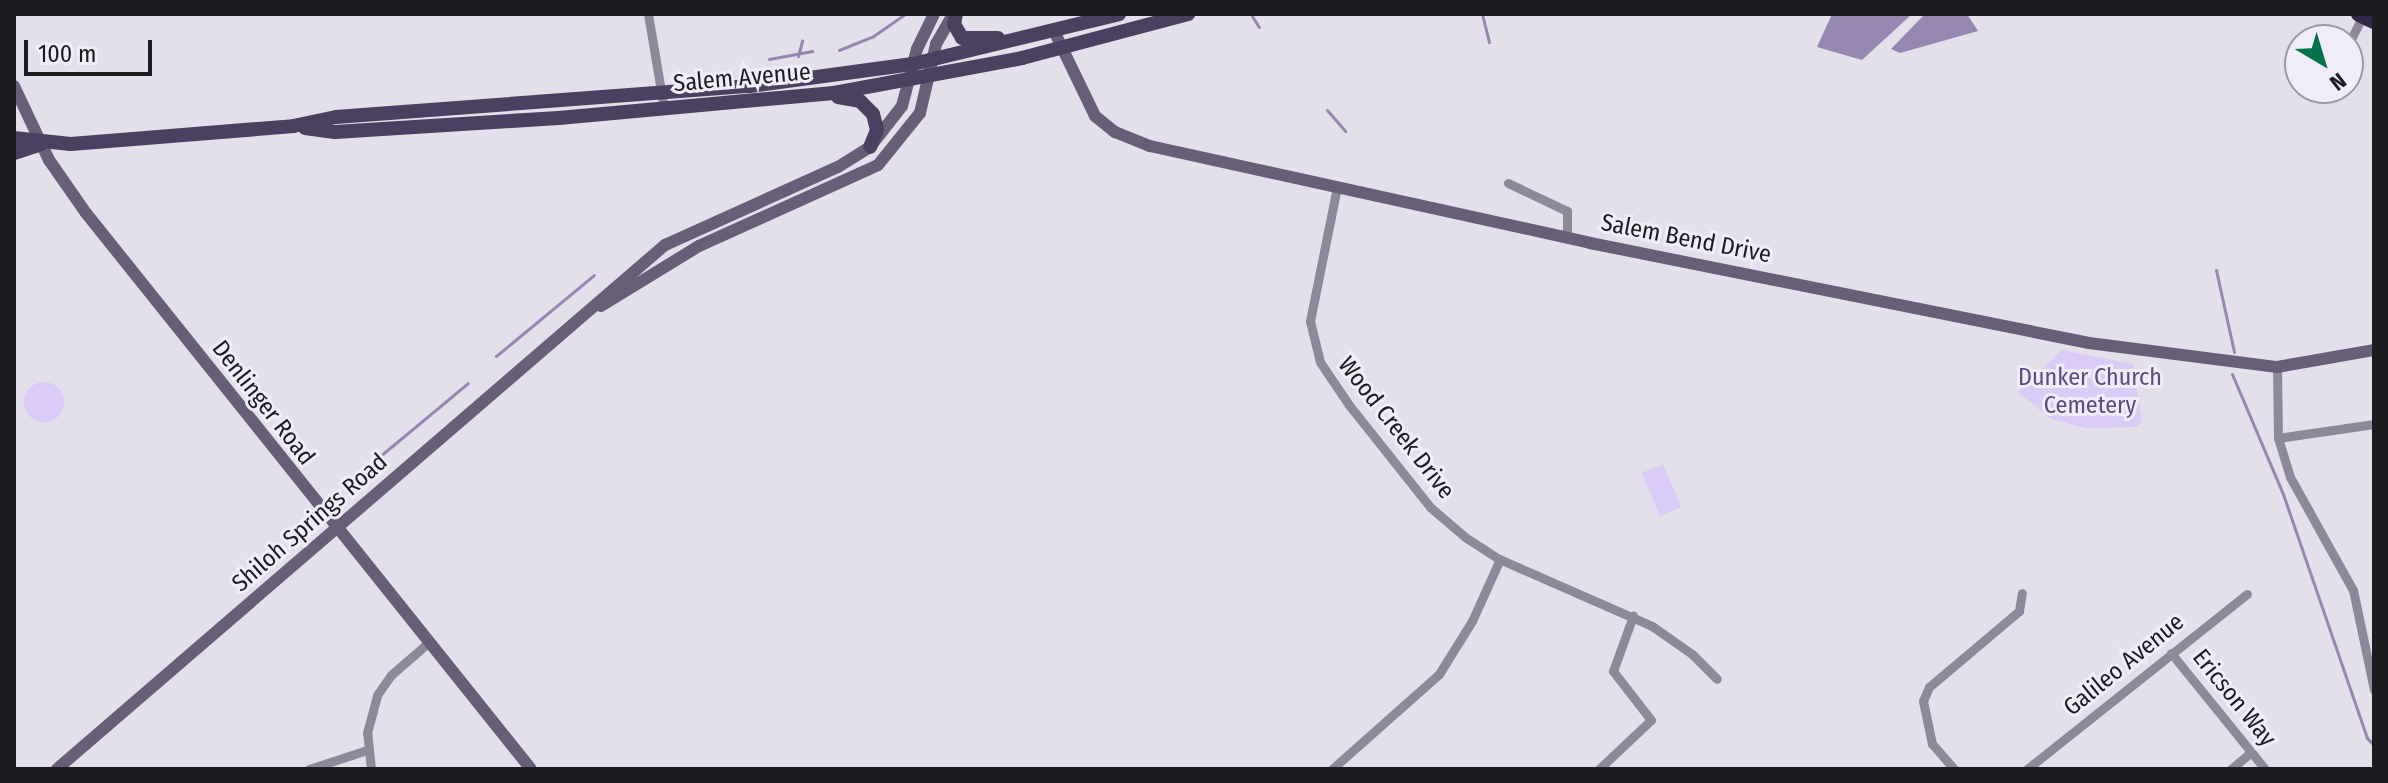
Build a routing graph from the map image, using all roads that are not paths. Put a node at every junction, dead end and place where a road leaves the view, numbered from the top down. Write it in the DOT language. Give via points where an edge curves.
graph roads {
  1 [pos="648,14"];
  2 [pos="934,14"];
  3 [pos="954,14"];
  4 [pos="1119,14"];
  5 [pos="1188,14"];
  6 [pos="1054,31"];
  7 [pos="1018,40"];
  8 [pos="1062,48"];
  9 [pos="933,60"];
  10 [pos="913,64"];
  11 [pos="929,77"];
  12 [pos="911,80"];
  13 [pos="14,86"];
  14 [pos="750,86"];
  15 [pos="664,93"];
  16 [pos="814,95"];
  17 [pos="445,109"];
  18 [pos="664,109"];
  19 [pos="293,126"];
  20 [pos="342,132"];
  21 [pos="14,138"];
  22 [pos="41,144"];
  23 [pos="870,147"];
  24 [pos="14,153"];
  25 [pos="1508,183"];
  26 [pos="1337,187"];
  27 [pos="1567,237"];
  28 [pos="592,310"];
  29 [pos="2374,350"];
  30 [pos="2277,367"];
  31 [pos="2374,424"];
  32 [pos="2278,438"];
  33 [pos="338,529"];
  34 [pos="1500,559"];
  35 [pos="2022,593"];
  36 [pos="2247,594"];
  37 [pos="1633,616"];
  38 [pos="428,643"];
  39 [pos="2171,653"];
  40 [pos="1717,679"];
  41 [pos="2373,679"];
  42 [pos="2374,690"];
  43 [pos="367,750"];
  44 [pos="2251,752"];
  45 [pos="57,769"];
  46 [pos="309,769"];
  47 [pos="371,769"];
  48 [pos="531,769"];
  49 [pos="1332,769"];
  50 [pos="1599,769"];
  51 [pos="1954,769"];
  52 [pos="2027,769"];
  53 [pos="2231,769"];
  54 [pos="2265,769"];
  1 -- 15 [label="street"];
  2 -- 10 [label="street, Shiloh Springs Road"];
  3 -- 7 [label="main road" via="962,38"];
  3 -- 9 [label="street, Shiloh Springs Road"];
  4 -- 6 [label="main road, Salem Avenue"];
  5 -- 8 [label="main road, Salem Avenue"];
  6 -- 7 [label="main road, Salem Avenue"];
  6 -- 8 [label="street, Salem Bend Drive"];
  7 -- 9 [label="main road, Salem Avenue"];
  8 -- 11 [label="main road, Salem Avenue"];
  8 -- 26 [label="street, Salem Bend Drive" via="1087,106 1115,132 1150,146"];
  9 -- 10 [label="main road, Salem Avenue"];
  9 -- 11 [label="street, Shiloh Springs Road"];
  10 -- 12 [label="street, Shiloh Springs Road"];
  10 -- 14 [label="main road, Salem Avenue"];
  11 -- 12 [label="main road, Salem Avenue"];
  11 -- 28 [label="street, Shiloh Springs Road" via="912,128 878,165 699,246"];
  12 -- 16 [label="main road, Salem Avenue"];
  12 -- 23 [label="street, Shiloh Springs Road" via="893,122"];
  13 -- 22 [label="street, Denlinger Road"];
  14 -- 15 [label="main road, Salem Avenue"];
  14 -- 18 [label="main road"];
  15 -- 17 [label="main road, Salem Avenue"];
  15 -- 18 [label="street"];
  16 -- 18 [label="main road, Salem Avenue"];
  16 -- 23 [label="main road" via="844,97 868,106 877,130"];
  17 -- 19 [label="main road, Salem Avenue" via="336,117"];
  17 -- 20 [label="main road" via="372,119"];
  18 -- 20 [label="main road, Salem Avenue"];
  19 -- 20 [label="main road, Salem Avenue"];
  19 -- 22 [label="main road, Salem Avenue"];
  21 -- 22 [label="main road, Salem Avenue"];
  22 -- 24 [label="main road, Salem Avenue"];
  22 -- 33 [label="street, Denlinger Road" via="86,213"];
  23 -- 28 [label="street, Shiloh Springs Road" via="838,167 665,245"];
  25 -- 27 [label="street" via="1567,211"];
  26 -- 27 [label="street, Salem Bend Drive"];
  26 -- 34 [label="street, Wood Creek Drive" via="1311,308 1320,362 1430,507"];
  27 -- 30 [label="street, Salem Bend Drive" via="2089,343"];
  28 -- 33 [label="street, Shiloh Springs Road"];
  29 -- 30 [label="street, Salem Bend Drive"];
  30 -- 32 [label="street"];
  31 -- 32 [label="street"];
  32 -- 41 [label="street" via="2290,477 2353,590"];
  33 -- 38 [label="street, Denlinger Road"];
  33 -- 45 [label="street, Shiloh Springs Road"];
  34 -- 37 [label="street, Wood Creek Drive"];
  34 -- 49 [label="street" via="1472,621 1439,674"];
  35 -- 51 [label="street" via="2019,611 1929,687 1923,701 1932,744"];
  36 -- 39 [label="street, Galileo Avenue"];
  37 -- 40 [label="street, Wood Creek Drive" via="1678,642"];
  37 -- 50 [label="street" via="1613,671 1651,720"];
  38 -- 43 [label="street" via="391,675 377,695 368,720"];
  38 -- 48 [label="street, Denlinger Road"];
  39 -- 44 [label="street, Ericson Way"];
  39 -- 52 [label="street, Galileo Avenue"];
  41 -- 42 [label="street"];
  43 -- 46 [label="street"];
  43 -- 47 [label="street"];
  44 -- 53 [label="street"];
  44 -- 54 [label="street, Ericson Way"];
}
